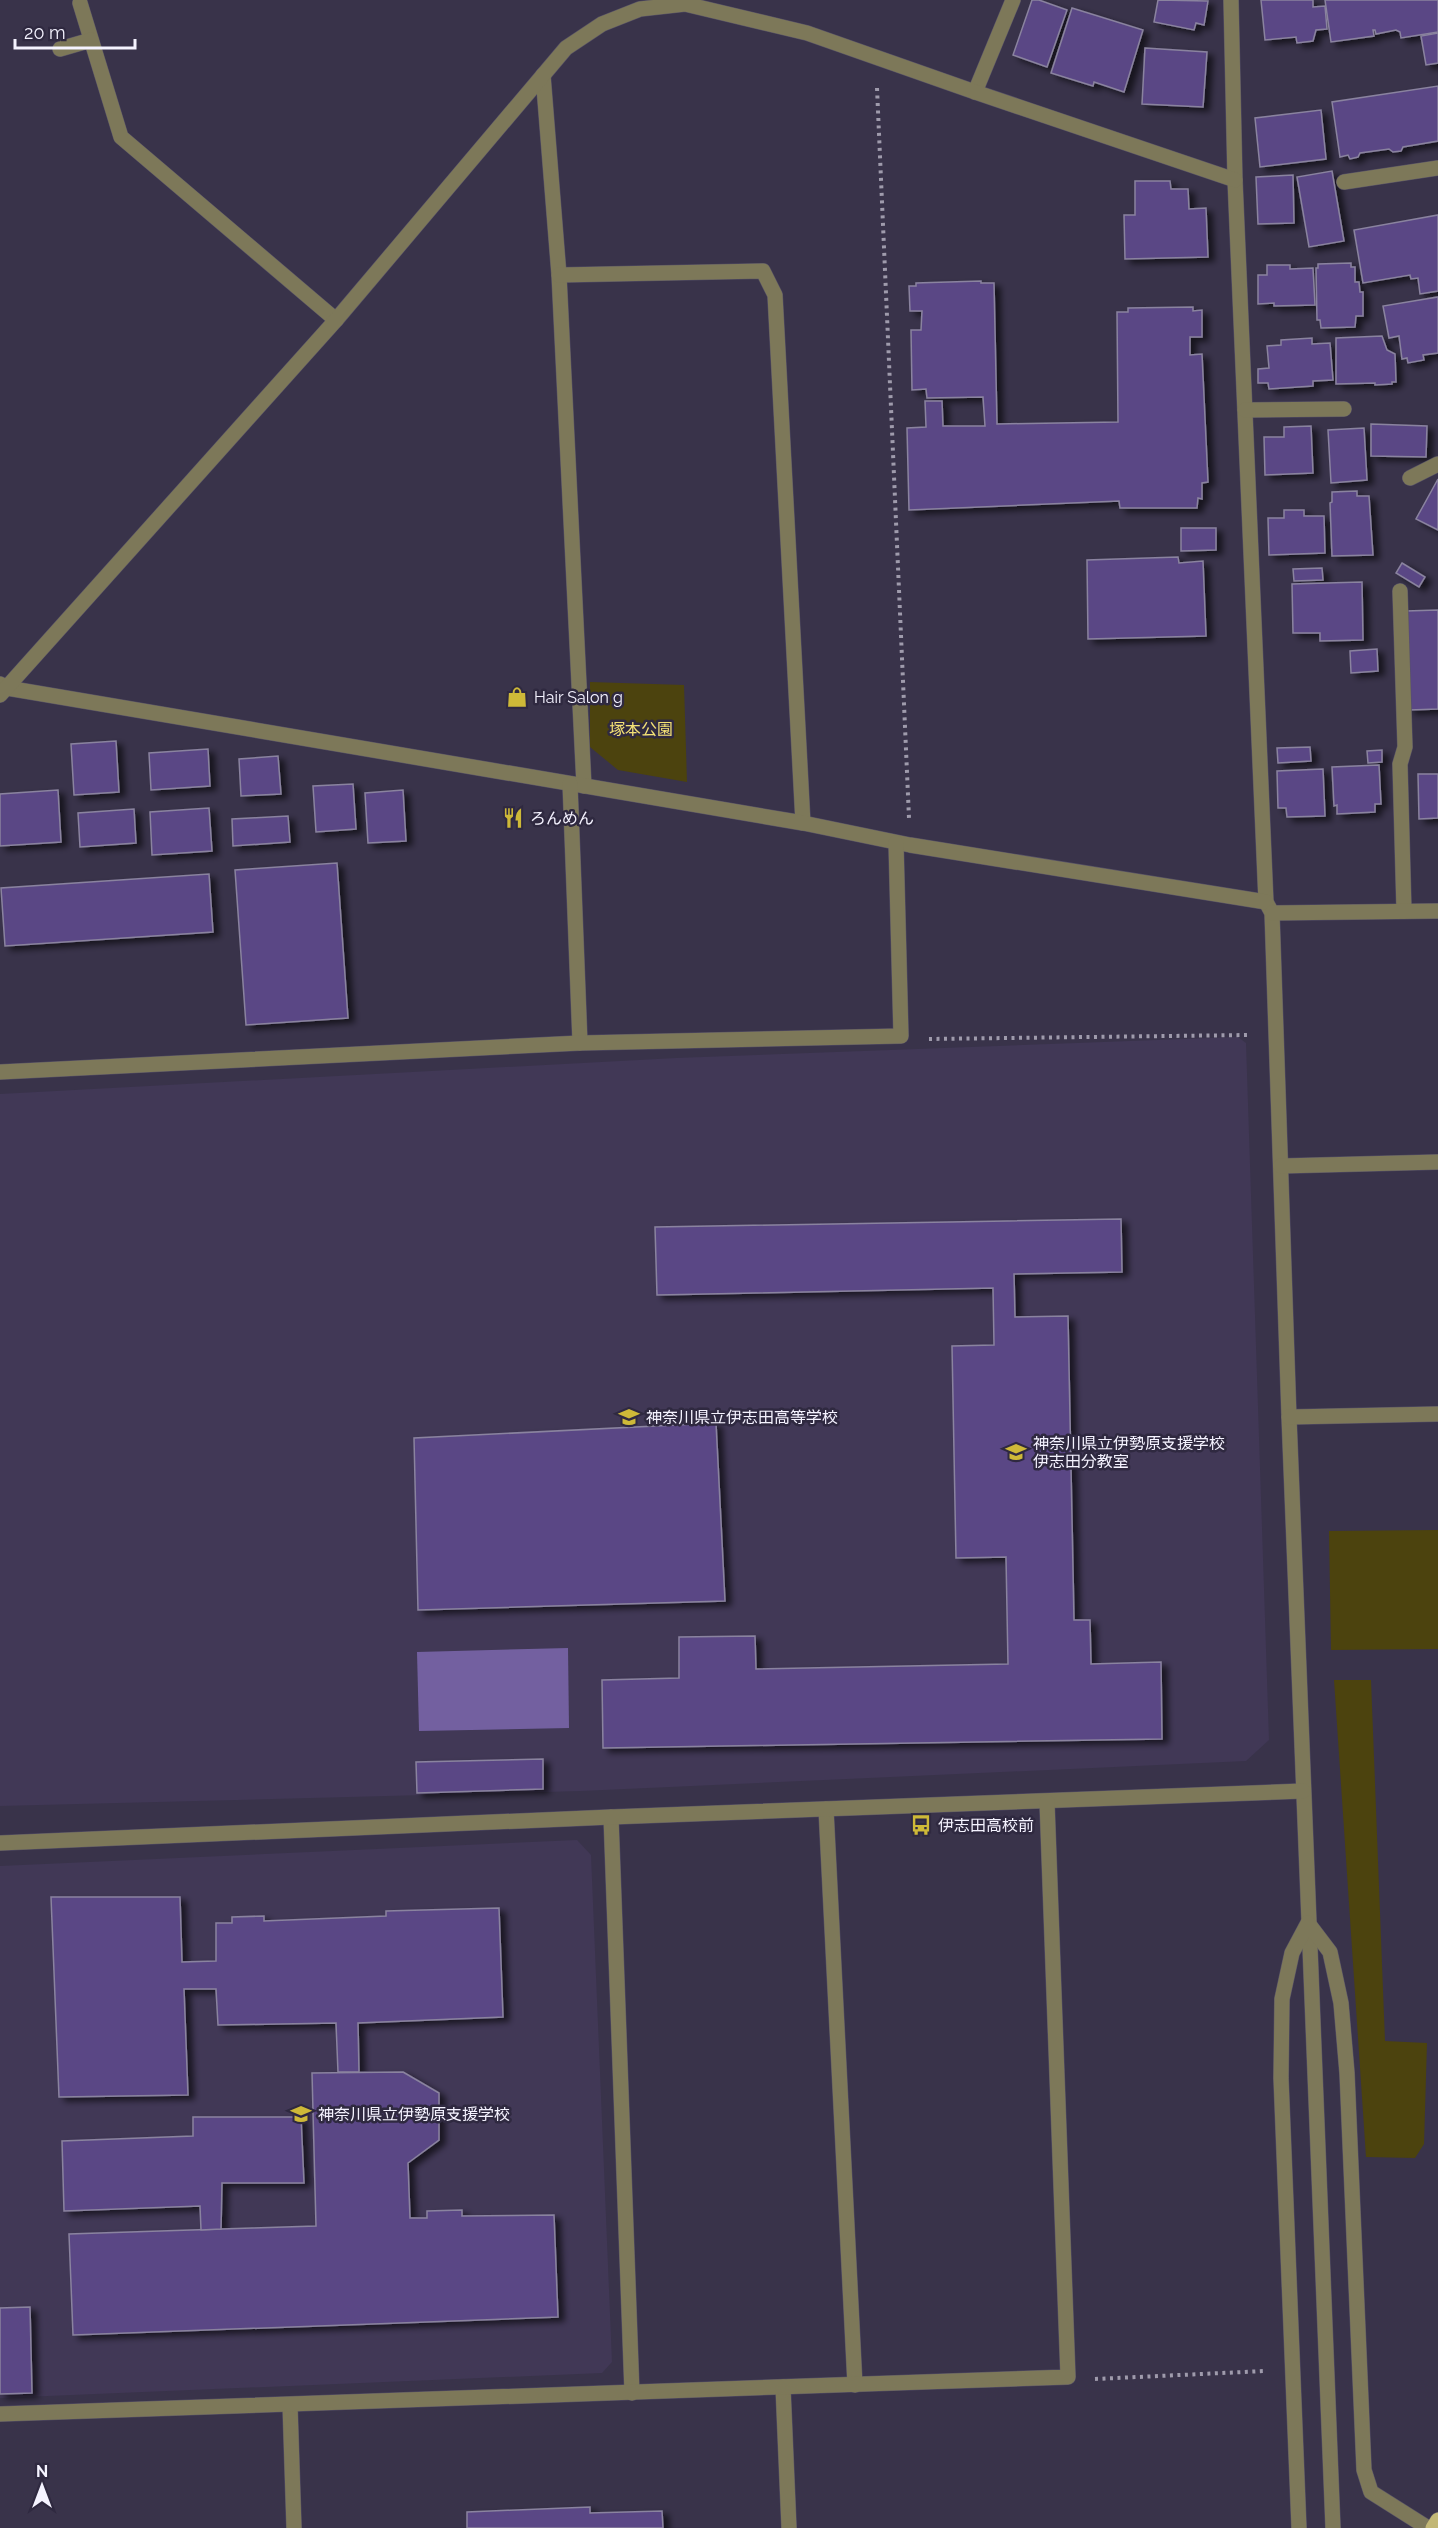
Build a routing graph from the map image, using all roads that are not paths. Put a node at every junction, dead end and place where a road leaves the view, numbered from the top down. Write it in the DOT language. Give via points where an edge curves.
graph roads {
  1 [pos="1013,0"];
  2 [pos="1231,0"];
  3 [pos="685,2"];
  4 [pos="80,3"];
  5 [pos="91,40"];
  6 [pos="60,49"];
  7 [pos="543,75"];
  8 [pos="975,93"];
  9 [pos="1438,168"];
  10 [pos="1235,180"];
  11 [pos="1344,182"];
  12 [pos="559,275"];
  13 [pos="336,320"];
  14 [pos="1344,409"];
  15 [pos="1245,410"];
  16 [pos="1438,464"];
  17 [pos="1410,478"];
  18 [pos="1400,591"];
  19 [pos="2,689"];
  20 [pos="577,785"];
  21 [pos="803,824"];
  22 [pos="903,844"];
  23 [pos="1269,907"];
  24 [pos="1404,911"];
  25 [pos="1438,911"];
  26 [pos="580,1043"];
  27 [pos="0,1072"];
  28 [pos="1438,1162"];
  29 [pos="1281,1166"];
  30 [pos="1438,1414"];
  31 [pos="1288,1417"];
  32 [pos="1303,1791"];
  33 [pos="1047,1802"];
  34 [pos="826,1809"];
  35 [pos="611,1817"];
  36 [pos="0,1843"];
  37 [pos="1308,1923"];
  38 [pos="855,2385"];
  39 [pos="783,2387"];
  40 [pos="632,2393"];
  41 [pos="290,2405"];
  42 [pos="0,2414"];
  43 [pos="1438,2520"];
  44 [pos="294,2528"];
  45 [pos="789,2528"];
  46 [pos="1299,2528"];
  47 [pos="1333,2528"];
  48 [pos="1428,2528"];
  49 [pos="1433,2528"];
  1 -- 8 [label="street"];
  2 -- 10 [label="street"];
  3 -- 7 [label="street" via="640,9 602,24 566,48"];
  3 -- 8 [label="street" via="807,33"];
  4 -- 5 [label="street"];
  5 -- 6 [label="street"];
  5 -- 13 [label="street" via="121,137"];
  7 -- 12 [label="street"];
  7 -- 13 [label="street"];
  8 -- 10 [label="street"];
  9 -- 11 [label="street"];
  10 -- 15 [label="street"];
  12 -- 20 [label="street"];
  12 -- 21 [label="street" via="763,271 775,295"];
  13 -- 19 [label="street"];
  14 -- 15 [label="street"];
  15 -- 23 [label="street"];
  16 -- 17 [label="street"];
  18 -- 24 [label="street" via="1405,747 1400,764"];
  19 -- 20 [label="street"];
  20 -- 21 [label="street"];
  20 -- 26 [label="street"];
  21 -- 22 [label="street"];
  22 -- 23 [label="street"];
  22 -- 26 [label="street" via="901,1036"];
  23 -- 24 [label="street"];
  23 -- 29 [label="street"];
  24 -- 25 [label="street"];
  26 -- 27 [label="street"];
  28 -- 29 [label="street"];
  29 -- 31 [label="street"];
  30 -- 31 [label="street"];
  31 -- 32 [label="street"];
  32 -- 33 [label="street"];
  32 -- 37 [label="street"];
  33 -- 34 [label="street"];
  33 -- 38 [label="street" via="1068,2377"];
  34 -- 35 [label="street"];
  34 -- 38 [label="street"];
  35 -- 36 [label="street"];
  35 -- 40 [label="street"];
  37 -- 46 [label="street" via="1292,1953 1282,1999 1281,2078"];
  37 -- 47 [label="street"];
  37 -- 48 [label="street" via="1330,1952 1341,2003 1364,2470 1371,2492"];
  38 -- 39 [label="street"];
  39 -- 40 [label="street"];
  39 -- 45 [label="street"];
  40 -- 41 [label="street"];
  41 -- 42 [label="street"];
  41 -- 44 [label="street"];
  43 -- 49 [label="main road"];
}
